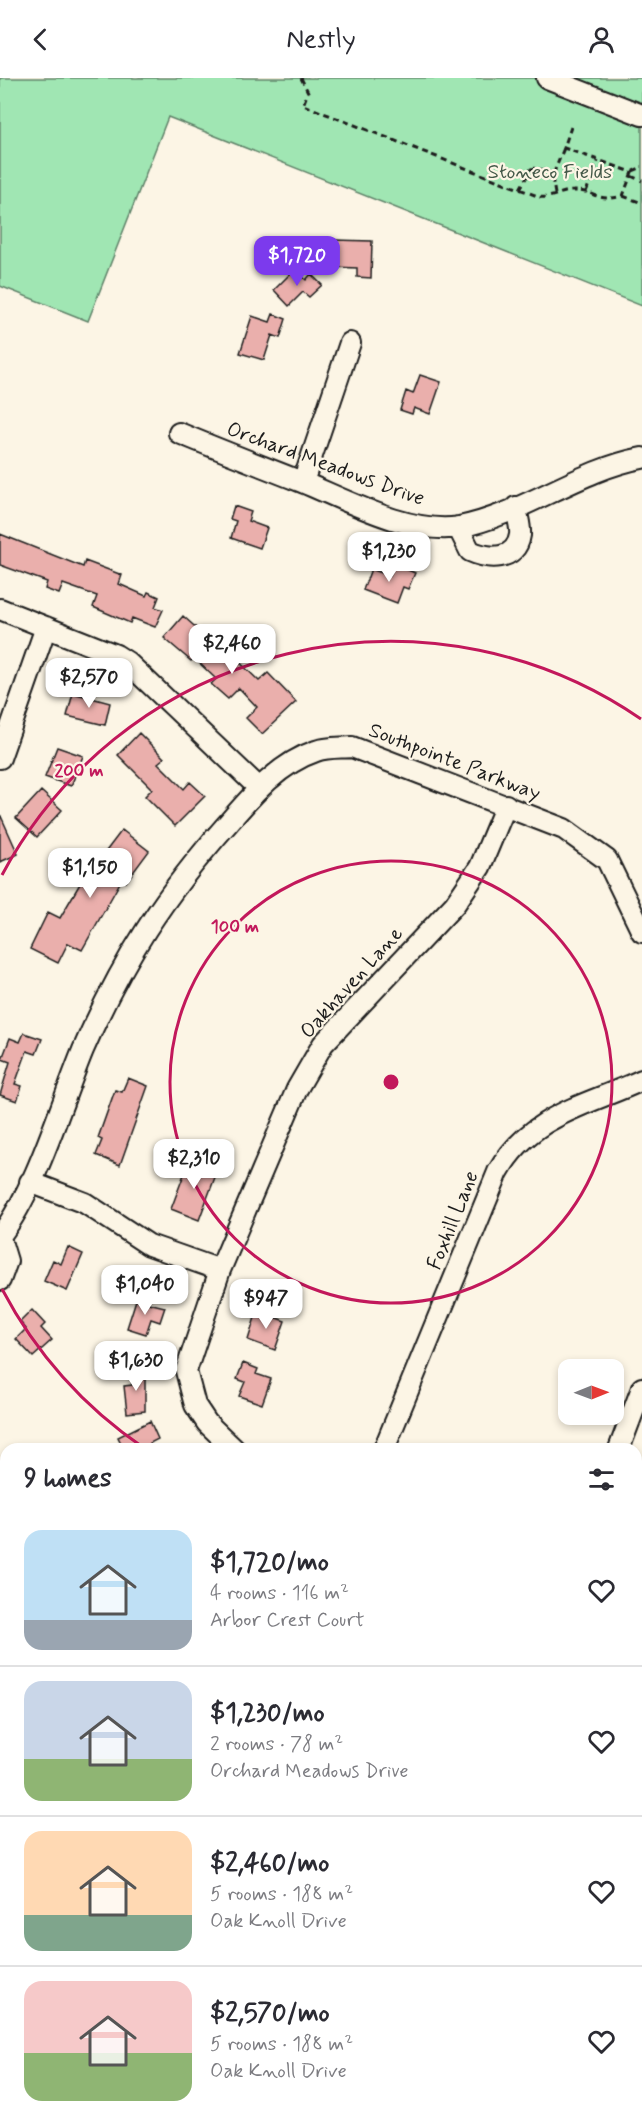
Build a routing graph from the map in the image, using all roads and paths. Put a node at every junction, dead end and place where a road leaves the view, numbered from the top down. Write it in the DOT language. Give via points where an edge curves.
graph roads {
  1 [pos="301,78"];
  2 [pos="547,78"];
  3 [pos="642,115"];
  4 [pos="571,128"];
  5 [pos="564,148"];
  6 [pos="598,161"];
  7 [pos="642,166"];
  8 [pos="553,174"];
  9 [pos="632,174"];
  10 [pos="642,181"];
  11 [pos="519,189"];
  12 [pos="586,192"];
  13 [pos="555,194"];
  14 [pos="624,196"];
  15 [pos="642,203"];
  16 [pos="350,343"];
  17 [pos="179,433"];
  18 [pos="642,459"];
  19 [pos="303,482"];
  20 [pos="516,507"];
  21 [pos="458,527"];
  22 [pos="0,609"];
  23 [pos="46,627"];
  24 [pos="0,758"];
  25 [pos="259,788"];
  26 [pos="506,805"];
  27 [pos="642,932"];
  28 [pos="642,1080"];
  29 [pos="30,1182"];
  30 [pos="0,1237"];
  31 [pos="220,1270"];
  32 [pos="0,1280"];
  33 [pos="642,1388"];
  34 [pos="228,1443"];
  35 [pos="388,1443"];
  36 [pos="621,1443"];
  1 -- 11 [label="path" via="308,92 303,105"];
  2 -- 3 [label="street"];
  4 -- 5 [label="path"];
  5 -- 6 [label="path"];
  5 -- 8 [label="path"];
  6 -- 9 [label="path"];
  6 -- 12 [label="path"];
  7 -- 9 [label="path"];
  8 -- 11 [label="path" via="531,169"];
  8 -- 13 [label="path"];
  9 -- 10 [label="path"];
  9 -- 14 [label="path"];
  11 -- 13 [label="path" via="540,197"];
  12 -- 13 [label="path"];
  12 -- 14 [label="path" via="605,200"];
  14 -- 15 [label="path"];
  16 -- 19 [label="street"];
  17 -- 19 [label="street, Orchard Meadows Drive"];
  18 -- 20 [label="street, Orchard Meadows Drive" via="617,463"];
  19 -- 21 [label="street, Orchard Meadows Drive" via="423,527"];
  20 -- 21 [label="street, Orchard Meadows Drive"];
  20 -- 21 [label="street" via="520,535 515,548 503,557 486,558 470,551"];
  22 -- 23 [label="street"];
  23 -- 24 [label="street"];
  23 -- 25 [label="street" via="127,662"];
  25 -- 26 [label="street, Southpointe Parkway" via="316,751 352,747"];
  25 -- 29 [label="street, Southpointe Parkway" via="163,901 118,974"];
  26 -- 27 [label="street, Southpointe Parkway" via="564,829 607,860"];
  26 -- 31 [label="street, Oakhaven Lane" via="480,867 455,904 323,1044 297,1089"];
  28 -- 35 [label="street, Foxhill Lane" via="541,1125 523,1137 506,1157"];
  29 -- 30 [label="street, Southpointe Parkway"];
  29 -- 31 [label="street" via="85,1203 149,1245"];
  30 -- 32 [label="street, Southpointe Parkway" via="7,1262"];
  31 -- 34 [label="street, Oakhaven Lane" via="186,1371 195,1405"];
  33 -- 36 [label="street"];
}
